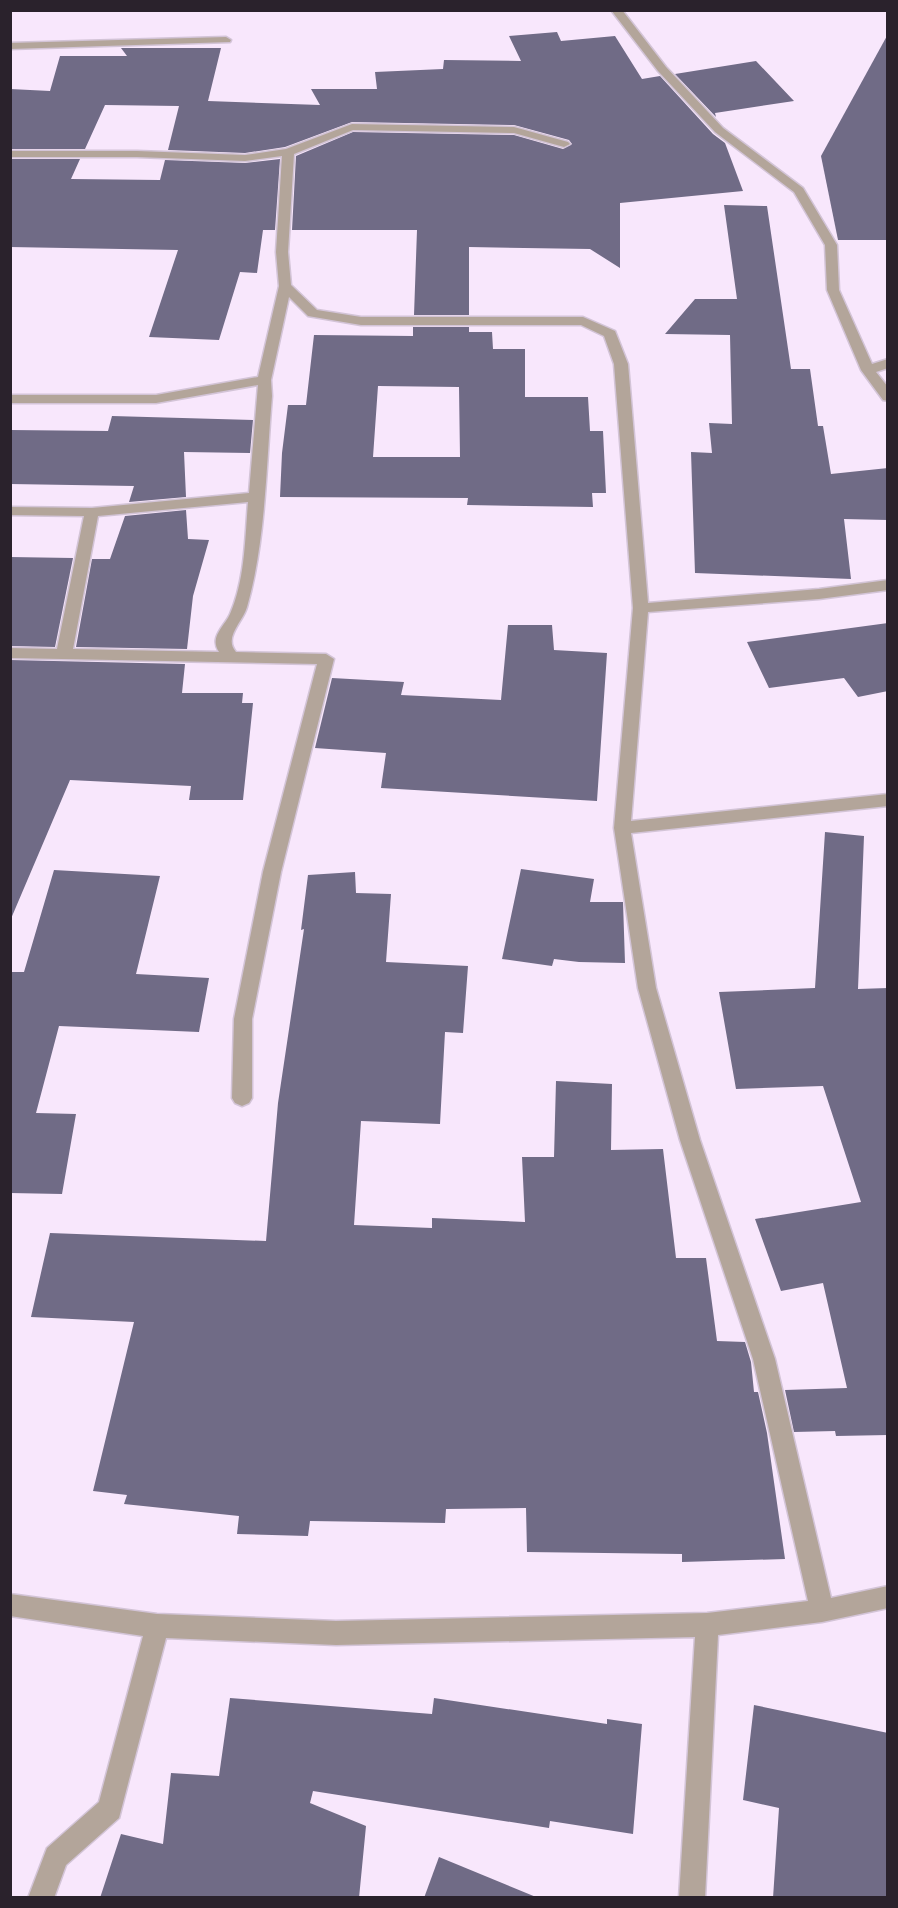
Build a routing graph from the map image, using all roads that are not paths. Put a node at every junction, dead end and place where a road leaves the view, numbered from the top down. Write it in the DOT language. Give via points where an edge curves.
graph roads {
  1 [pos="616,10"];
  2 [pos="226,40"];
  3 [pos="10,46"];
  4 [pos="564,144"];
  5 [pos="288,152"];
  6 [pos="10,154"];
  7 [pos="285,286"];
  8 [pos="888,363"];
  9 [pos="868,370"];
  10 [pos="264,380"];
  11 [pos="888,397"];
  12 [pos="10,399"];
  13 [pos="256,497"];
  14 [pos="10,511"];
  15 [pos="92,512"];
  16 [pos="888,585"];
  17 [pos="641,608"];
  18 [pos="10,653"];
  19 [pos="64,653"];
  20 [pos="231,657"];
  21 [pos="888,800"];
  22 [pos="622,828"];
  23 [pos="242,1098"];
  24 [pos="888,1597"];
  25 [pos="10,1605"];
  26 [pos="822,1611"];
  27 [pos="707,1624"];
  28 [pos="157,1626"];
  29 [pos="41,1898"];
  30 [pos="692,1898"];
  1 -- 9 [label="street" via="662,69 719,130 799,190 831,245 833,290"];
  2 -- 3 [label="street"];
  4 -- 5 [label="street" via="514,130 352,127"];
  5 -- 6 [label="street" via="245,158"];
  5 -- 7 [label="street" via="282,252"];
  7 -- 10 [label="street"];
  7 -- 17 [label="street" via="313,313 361,321 583,321 610,334 621,364"];
  8 -- 9 [label="street"];
  9 -- 11 [label="street"];
  10 -- 12 [label="street" via="156,399"];
  10 -- 13 [label="street"];
  13 -- 15 [label="street"];
  13 -- 20 [label="street" via="249,574 237,615 224,634 224,648"];
  14 -- 15 [label="street"];
  15 -- 19 [label="street"];
  16 -- 17 [label="street"];
  17 -- 22 [label="street"];
  18 -- 19 [label="street"];
  19 -- 20 [label="street"];
  20 -- 23 [label="street" via="326,659 272,872 243,1019"];
  21 -- 22 [label="street"];
  22 -- 26 [label="street" via="647,988 690,1140 764,1359"];
  24 -- 26 [label="street"];
  25 -- 28 [label="street"];
  26 -- 27 [label="street"];
  27 -- 28 [label="street" via="336,1633"];
  27 -- 30 [label="street"];
  28 -- 29 [label="street" via="110,1809 56,1857"];
}
